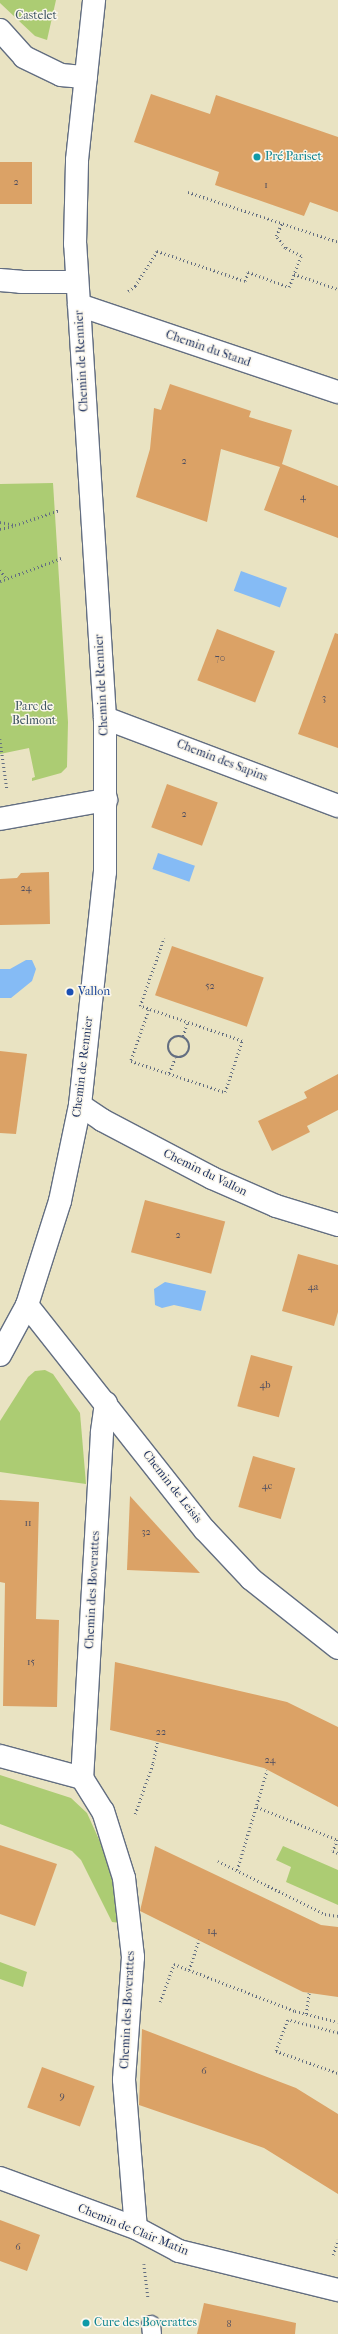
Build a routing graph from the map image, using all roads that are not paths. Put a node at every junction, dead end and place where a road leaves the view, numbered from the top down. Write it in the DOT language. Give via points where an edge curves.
graph roads {
  1 [pos="94,0"];
  2 [pos="0,30"];
  3 [pos="86,77"];
  4 [pos="0,280"];
  5 [pos="77,282"];
  6 [pos="79,305"];
  7 [pos="338,392"];
  8 [pos="105,718"];
  9 [pos="106,800"];
  10 [pos="338,806"];
  11 [pos="0,819"];
  12 [pos="80,1105"];
  13 [pos="338,1225"];
  14 [pos="27,1305"];
  15 [pos="0,1355"];
  16 [pos="106,1403"];
  17 [pos="338,1648"];
  18 [pos="0,1756"];
  19 [pos="82,1778"];
  20 [pos="0,2178"];
  21 [pos="136,2228"];
  22 [pos="338,2290"];
  1 -- 3 [label="street, Chemin de Rennier"];
  2 -- 3 [label="street" via="24,57 61,75"];
  3 -- 5 [label="street, Chemin de Rennier" via="77,160"];
  4 -- 5 [label="street"];
  5 -- 6 [label="street, Chemin de Rennier"];
  6 -- 7 [label="street, Chemin du Stand"];
  6 -- 8 [label="street, Chemin de Rennier"];
  8 -- 9 [label="street, Chemin de Rennier"];
  8 -- 10 [label="street, Chemin des Sapins"];
  9 -- 11 [label="street"];
  9 -- 12 [label="street, Chemin de Rennier" via="101,920"];
  12 -- 13 [label="street, Chemin du Vallon" via="102,1120 212,1178 276,1206"];
  12 -- 14 [label="street, Chemin de Rennier" via="60,1201"];
  14 -- 15 [label="street, Chemin de Rennier"];
  14 -- 16 [label="street, Chemin de Leisis"];
  16 -- 17 [label="street, Chemin de Leisis" via="205,1530 251,1579"];
  16 -- 19 [label="street, Chemin des Boverattes" via="102,1433"];
  18 -- 19 [label="street"];
  19 -- 21 [label="street, Chemin des Boverattes" via="103,1811 124,1878 132,1949 124,2080"];
  20 -- 21 [label="street, Chemin de Clair Matin"];
  21 -- 22 [label="street, Chemin de Clair Matin" via="179,2251"];
}
